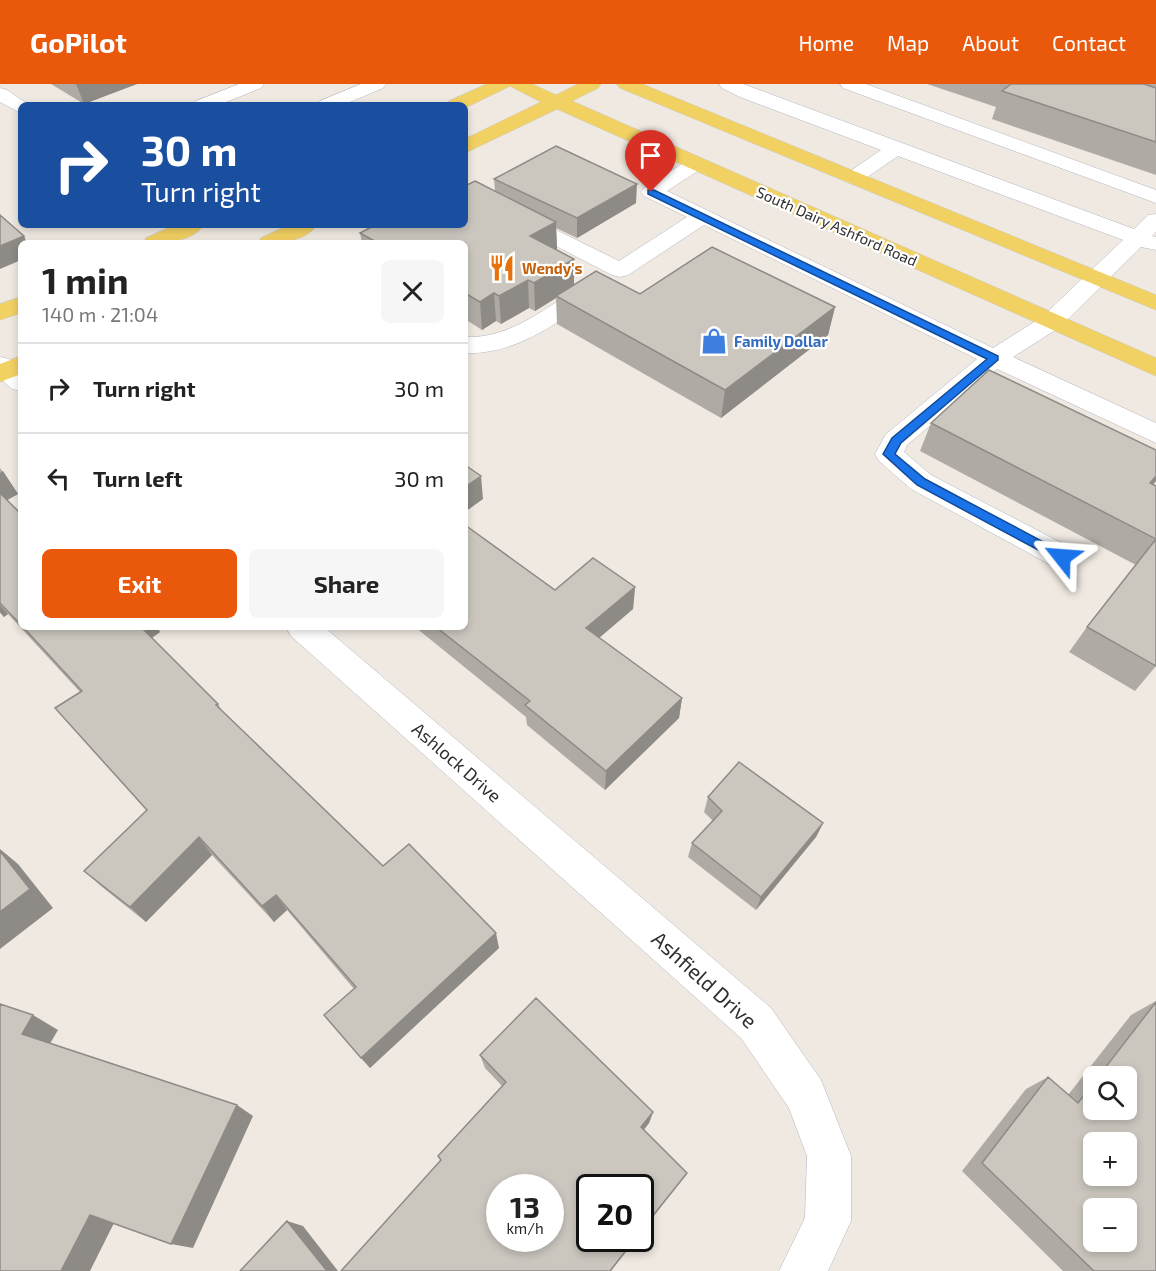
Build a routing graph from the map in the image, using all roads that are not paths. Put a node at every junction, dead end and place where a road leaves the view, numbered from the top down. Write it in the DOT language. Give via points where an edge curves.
graph roads {
  1 [pos="255,84"];
  2 [pos="377,84"];
  3 [pos="502,84"];
  4 [pos="517,84"];
  5 [pos="592,84"];
  6 [pos="626,84"];
  7 [pos="728,84"];
  8 [pos="849,84"];
  9 [pos="0,94"];
  10 [pos="557,101"];
  11 [pos="210,102"];
  12 [pos="334,102"];
  13 [pos="463,102"];
  14 [pos="18,105"];
  15 [pos="468,146"];
  16 [pos="895,149"];
  17 [pos="697,163"];
  18 [pos="853,178"];
  19 [pos="468,193"];
  20 [pos="1156,196"];
  21 [pos="703,216"];
  22 [pos="1156,220"];
  23 [pos="186,228"];
  24 [pos="300,228"];
  25 [pos="160,240"];
  26 [pos="275,240"];
  27 [pos="1146,242"];
  28 [pos="620,270"];
  29 [pos="1097,278"];
  30 [pos="1156,303"];
  31 [pos="18,305"];
  32 [pos="0,313"];
  33 [pos="1051,321"];
  34 [pos="468,346"];
  35 [pos="994,358"];
  36 [pos="1156,368"];
  37 [pos="1156,434"];
  38 [pos="1062,557"];
  39 [pos="305,630"];
  40 [pos="612,896"];
  41 [pos="803,1271"];
  1 -- 11 [label="street"];
  2 -- 12 [label="street"];
  3 -- 13 [label="main road"];
  4 -- 10 [label="main road, South Dairy Ashford Road"];
  5 -- 10 [label="main road"];
  6 -- 18 [label="main road"];
  7 -- 16 [label="street"];
  8 -- 20 [label="street"];
  9 -- 14 [label="street"];
  10 -- 15 [label="main road"];
  10 -- 17 [label="main road, South Dairy Ashford Road"];
  16 -- 18 [label="street"];
  16 -- 27 [label="street"];
  17 -- 21 [label="street" via="651,192"];
  17 -- 33 [label="main road, South Dairy Ashford Road"];
  18 -- 29 [label="main road"];
  19 -- 28 [label="street"];
  21 -- 28 [label="street"];
  21 -- 35 [label="street"];
  22 -- 27 [label="street"];
  23 -- 25 [label="main road"];
  24 -- 26 [label="main road"];
  27 -- 29 [label="street"];
  28 -- 34 [label="street" via="511,340 479,348"];
  29 -- 30 [label="main road"];
  29 -- 33 [label="street"];
  31 -- 32 [label="main road"];
  33 -- 35 [label="street"];
  33 -- 36 [label="main road, South Dairy Ashford Road"];
  35 -- 37 [label="street"];
  35 -- 38 [label="street" via="896,440 889,454 921,482"];
  39 -- 40 [label="street, Ashlock Drive"];
  40 -- 41 [label="street, Ashfield Drive" via="756,1023 806,1095 829,1156 828,1221"];
}
